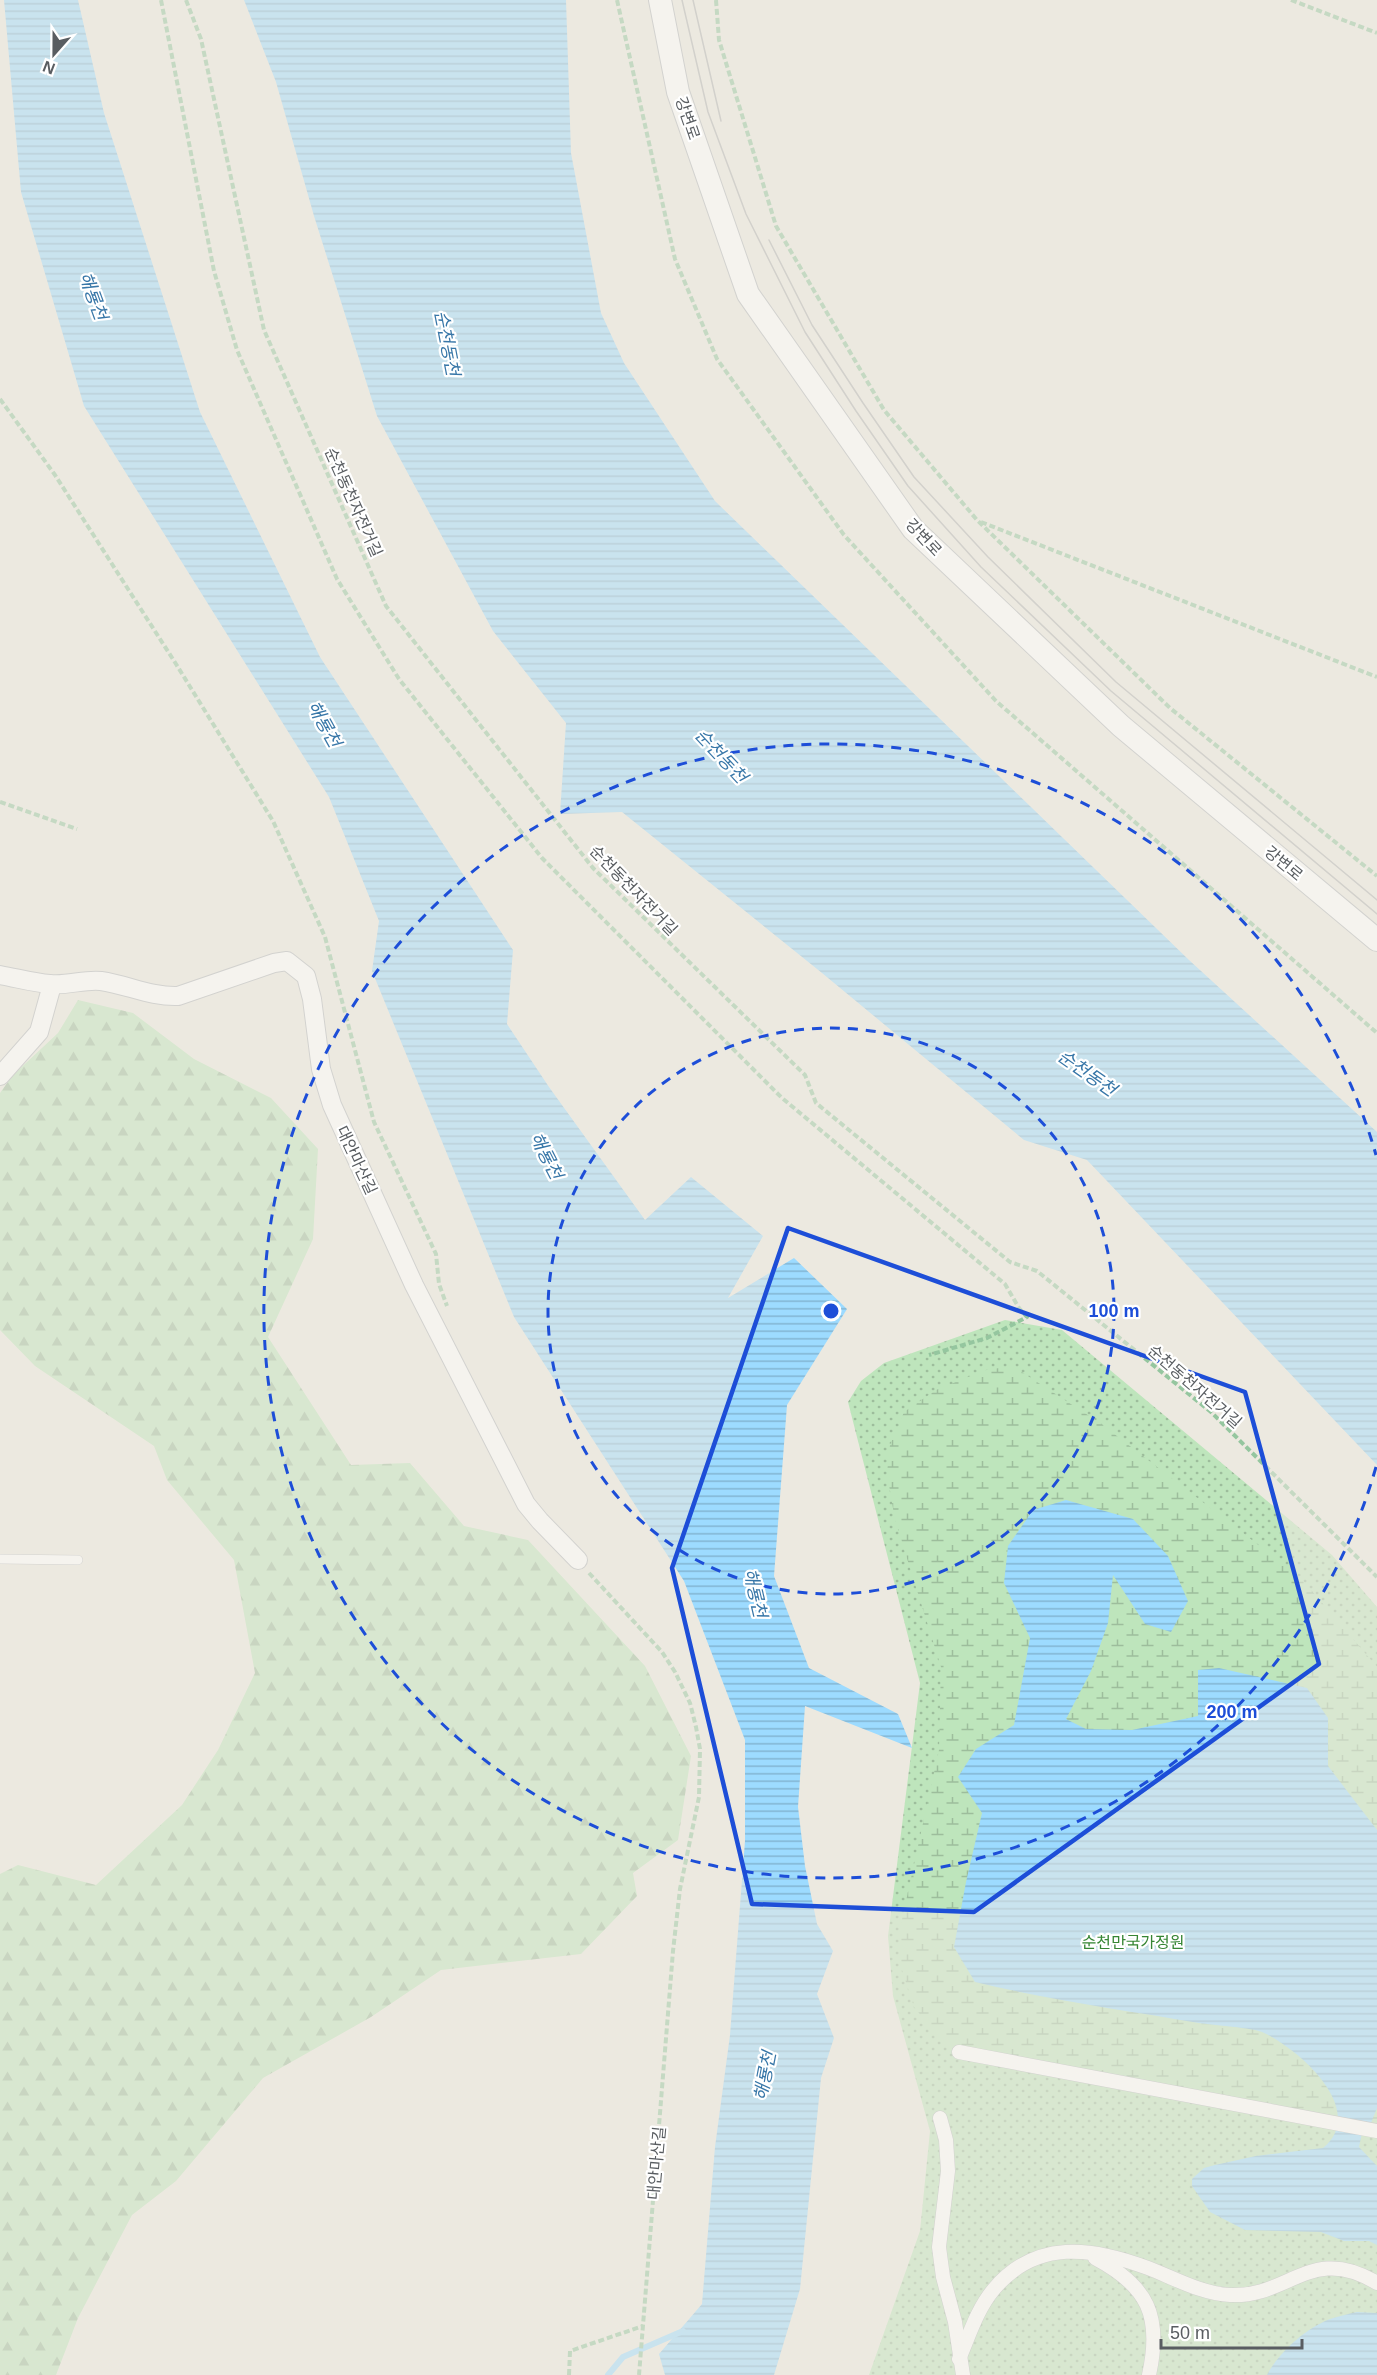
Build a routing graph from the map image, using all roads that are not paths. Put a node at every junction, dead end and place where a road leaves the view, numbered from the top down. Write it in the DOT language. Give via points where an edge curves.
graph roads {
  1 [pos="660,0"];
  2 [pos="1377,940"];
  3 [pos="0,975"];
  4 [pos="52,985"];
  5 [pos="0,1076"];
  6 [pos="0,1559"];
  7 [pos="78,1560"];
  8 [pos="578,1560"];
  9 [pos="959,2052"];
  10 [pos="940,2118"];
  11 [pos="1375,2131"];
  12 [pos="1072,2252"];
  13 [pos="1377,2283"];
  14 [pos="959,2359"];
  15 [pos="963,2375"];
  16 [pos="1149,2375"];
  1 -- 2 [label="street, 강변로" via="678,92 748,294 913,529 1120,726"];
  3 -- 4 [label="street, 대안마산길"];
  4 -- 5 [label="street" via="39,1032"];
  4 -- 8 [label="street, 대안마산길" via="98,981 149,994 178,996 287,961 306,976 321,1069 332,1105 414,1285 526,1504"];
  6 -- 7 [label="lane"];
  9 -- 11 [label="street"];
  10 -- 14 [label="street" via="948,2171 939,2247"];
  12 -- 13 [label="street" via="1127,2260 1215,2293 1232,2295 1255,2293 1332,2267"];
  12 -- 14 [label="street" via="1050,2252 1034,2258 994,2288"];
  12 -- 16 [label="street" via="1094,2257 1119,2271 1143,2297 1153,2323"];
  14 -- 15 [label="street"];
}
